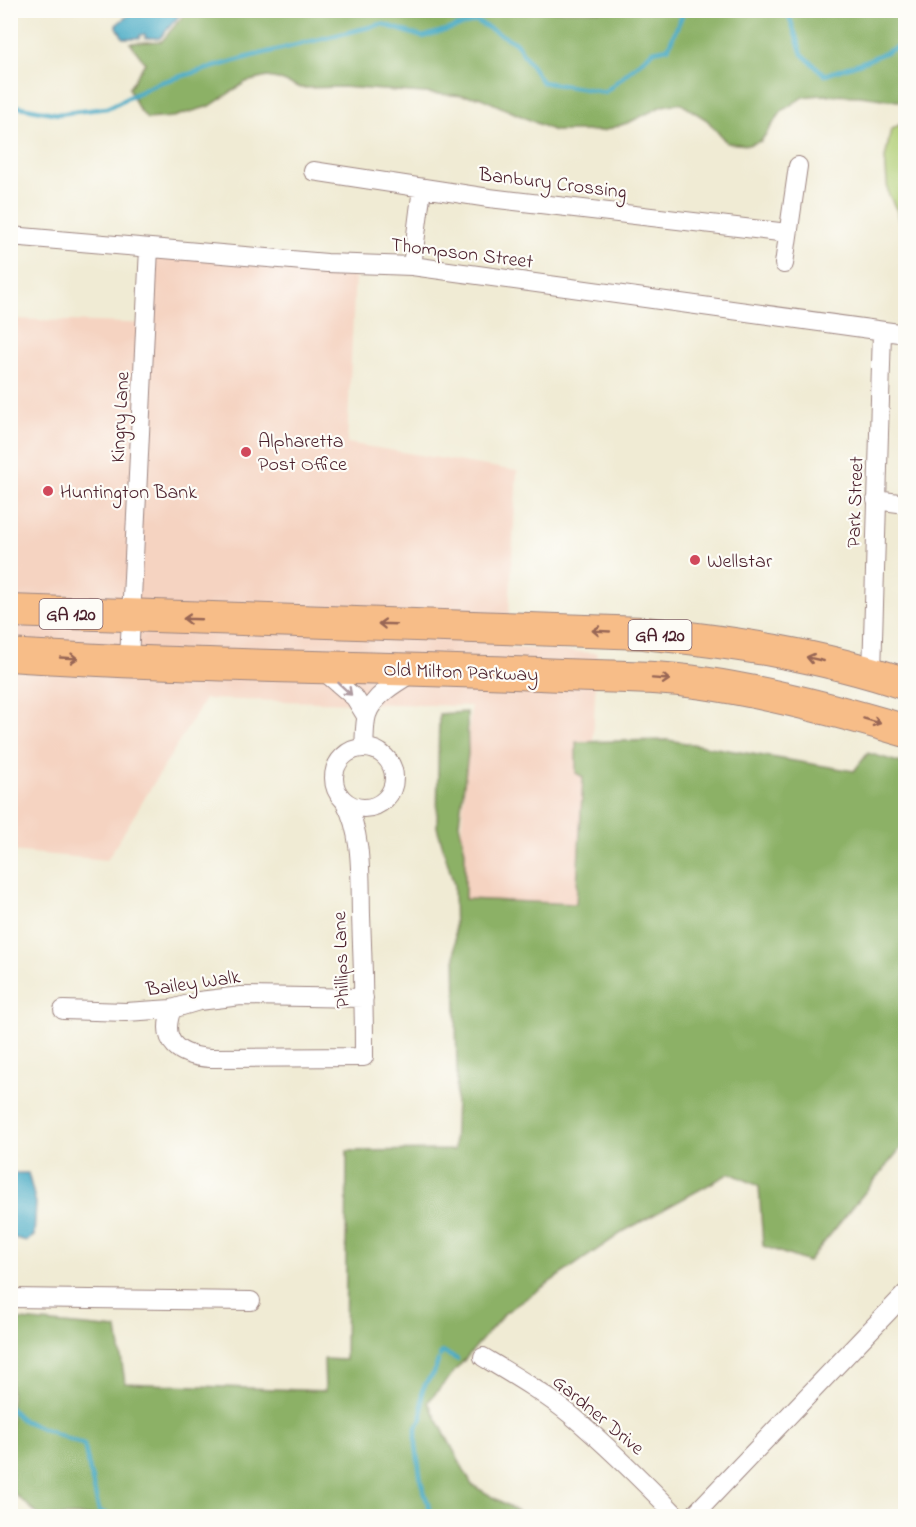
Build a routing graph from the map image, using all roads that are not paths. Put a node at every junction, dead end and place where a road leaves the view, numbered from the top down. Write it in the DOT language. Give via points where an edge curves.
graph roads {
  1 [pos="798,166"];
  2 [pos="313,171"];
  3 [pos="422,188"];
  4 [pos="788,233"];
  5 [pos="10,236"];
  6 [pos="149,248"];
  7 [pos="784,264"];
  8 [pos="412,266"];
  9 [pos="882,331"];
  10 [pos="906,334"];
  11 [pos="876,500"];
  12 [pos="906,504"];
  13 [pos="10,611"];
  14 [pos="131,617"];
  15 [pos="10,654"];
  16 [pos="129,660"];
  17 [pos="319,668"];
  18 [pos="420,669"];
  19 [pos="872,674"];
  20 [pos="906,684"];
  21 [pos="366,716"];
  22 [pos="906,731"];
  23 [pos="364,748"];
  24 [pos="345,802"];
  25 [pos="373,807"];
  26 [pos="359,862"];
  27 [pos="364,998"];
  28 [pos="63,1010"];
  29 [pos="172,1010"];
  30 [pos="906,1293"];
  31 [pos="10,1298"];
  32 [pos="251,1301"];
  33 [pos="483,1357"];
  34 [pos="677,1516"];
  35 [pos="693,1516"];
  1 -- 4 [label="street"];
  2 -- 3 [label="street, Banbury Crossing"];
  3 -- 4 [label="street, Banbury Crossing"];
  3 -- 8 [label="street"];
  4 -- 7 [label="street"];
  5 -- 6 [label="street, Thompson Street"];
  6 -- 8 [label="street, Thompson Street"];
  6 -- 14 [label="street, Kingry Lane"];
  8 -- 9 [label="street, Thompson Street"];
  9 -- 10 [label="street, Thompson Street"];
  9 -- 11 [label="street, Park Street"];
  11 -- 12 [label="street"];
  11 -- 19 [label="street, Park Street"];
  13 -- 14 [label="highway, GA 120"];
  14 -- 16 [label="street, Kingry Lane"];
  19 -- 14 [label="highway, GA 120, one-way" via="811,658 644,633"];
  15 -- 16 [label="highway, Old Milton Parkway / GA 120, one-way"];
  16 -- 17 [label="highway, Old Milton Parkway / GA 120"];
  17 -- 18 [label="highway, Old Milton Parkway / GA 120"];
  17 -- 21 [label="street, one-way" via="355,698"];
  18 -- 21 [label="street" via="378,698"];
  18 -- 22 [label="highway, Old Milton Parkway / GA 120, one-way" via="701,682 786,698"];
  19 -- 20 [label="highway, GA 120"];
  21 -- 23 [label="street"];
  23 -- 24 [label="street" via="346,753 335,768 335,787"];
  23 -- 25 [label="street" via="382,754 393,769 388,796"];
  24 -- 25 [label="street" via="359,808"];
  24 -- 26 [label="street, Phillips Lane" via="352,813"];
  25 -- 26 [label="street, Phillips Lane"];
  26 -- 27 [label="street, Phillips Lane"];
  27 -- 29 [label="street, Bailey Walk" via="219,998"];
  27 -- 29 [label="street, Phillips Lane" via="364,1057 196,1057 181,1052 169,1032"];
  28 -- 29 [label="street, Bailey Walk"];
  30 -- 35 [label="street"];
  31 -- 32 [label="street"];
  33 -- 34 [label="street, Gardner Drive" via="570,1414"];
}
